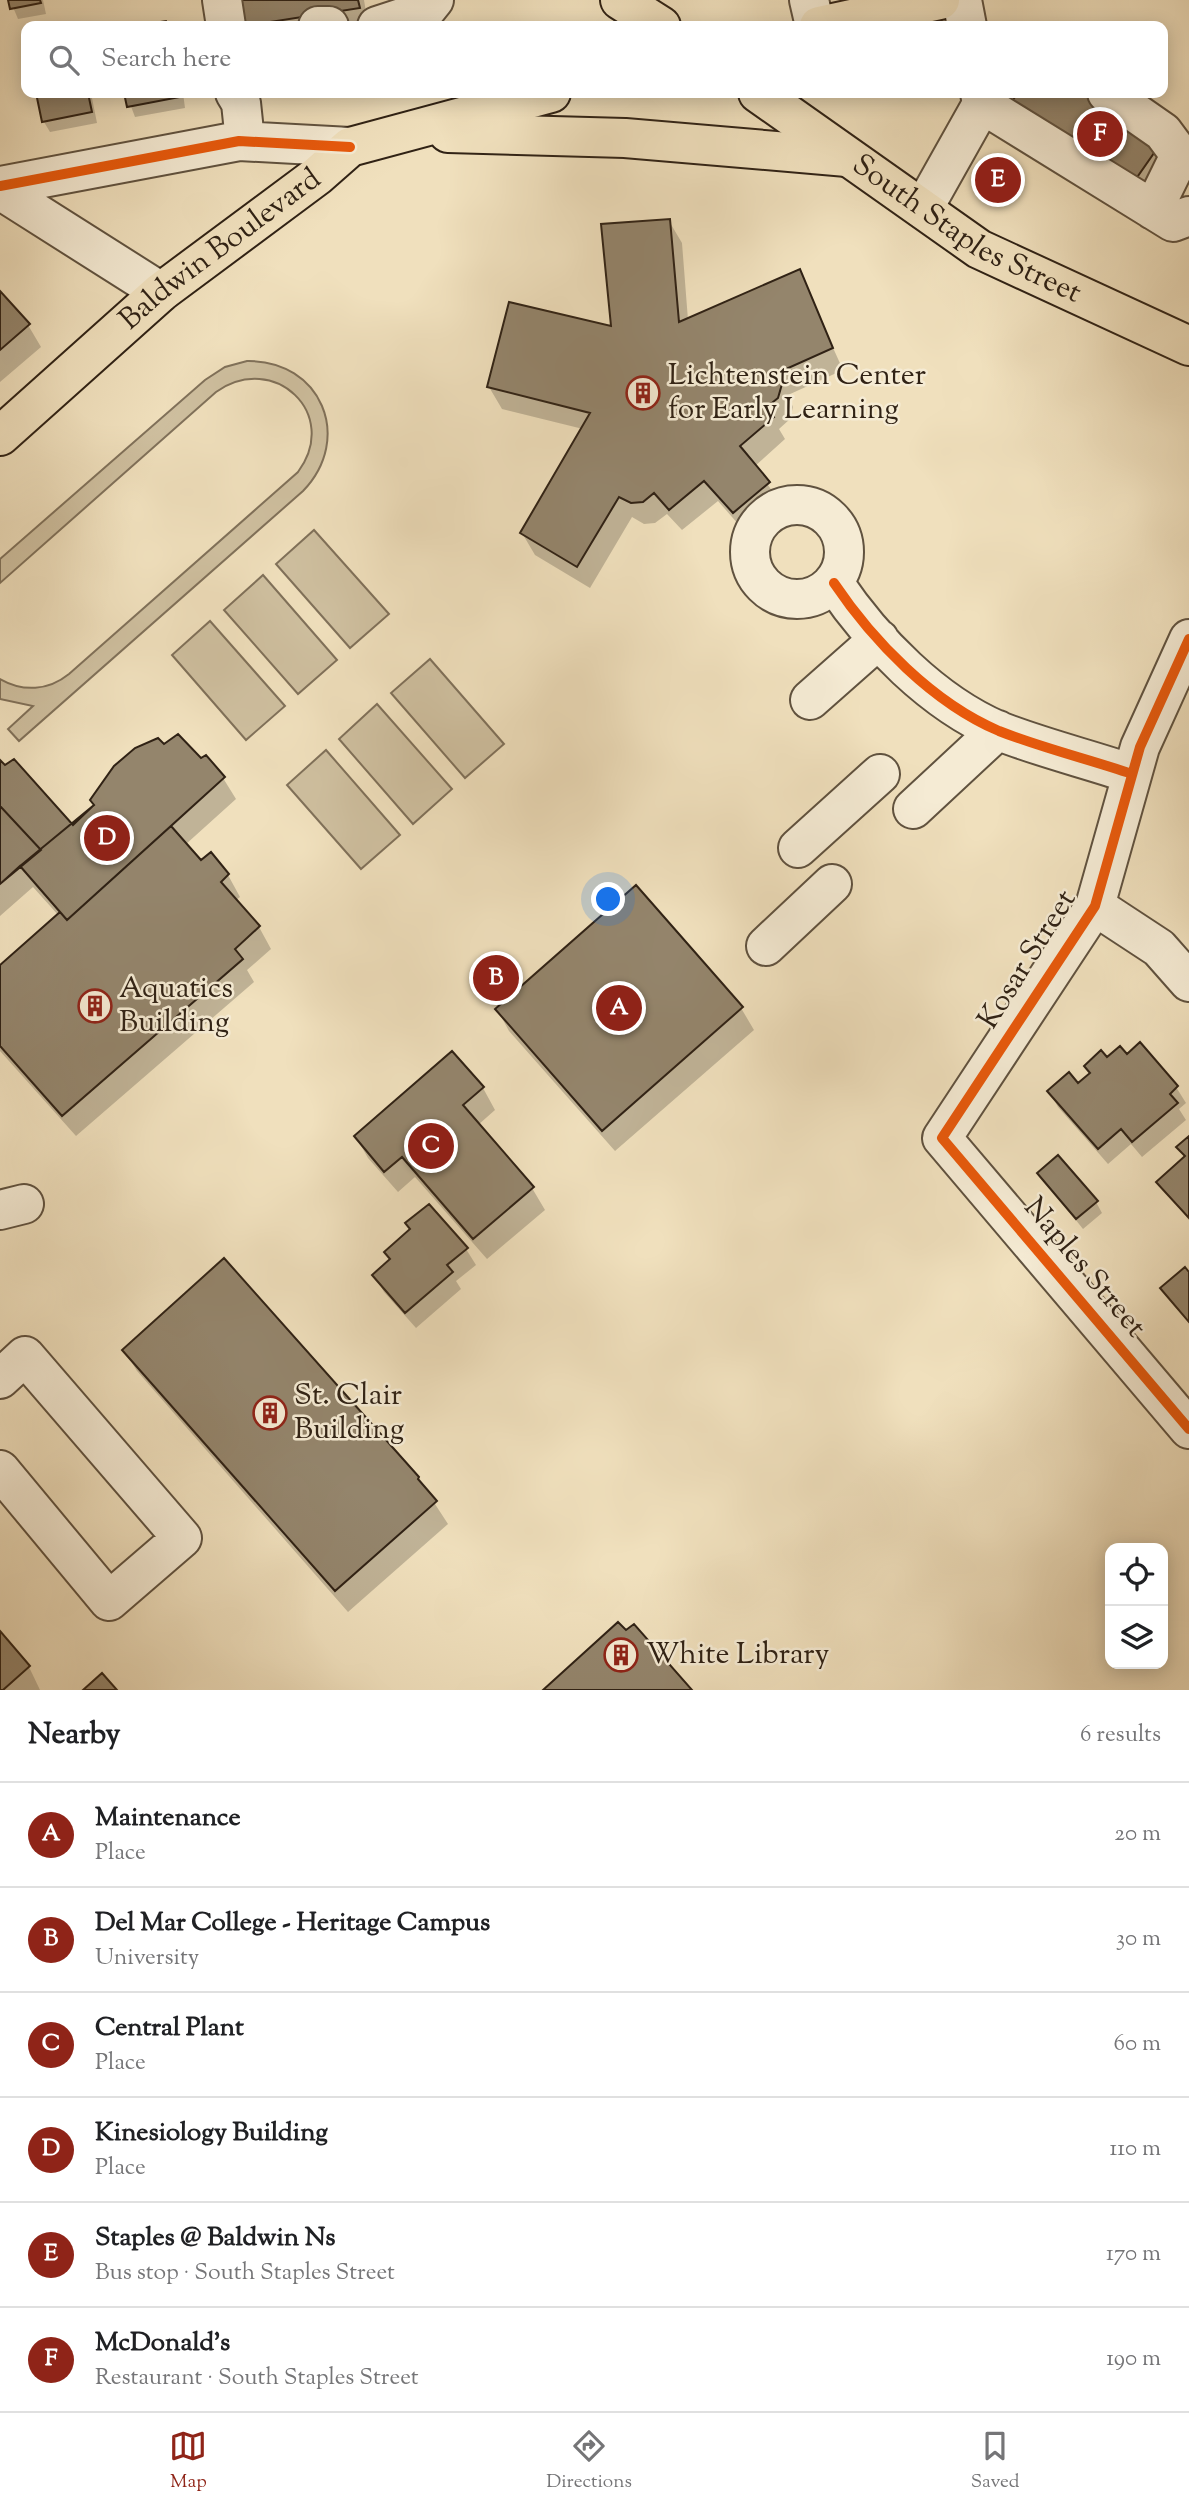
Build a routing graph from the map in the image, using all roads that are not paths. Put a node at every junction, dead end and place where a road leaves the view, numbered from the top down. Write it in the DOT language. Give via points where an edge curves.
graph roads {
  1 [pos="206,0"];
  2 [pos="222,0"];
  3 [pos="434,0"];
  4 [pos="620,0"];
  5 [pos="809,0"];
  6 [pos="940,0"];
  7 [pos="962,0"];
  8 [pos="209,21"];
  9 [pos="225,21"];
  10 [pos="392,21"];
  11 [pos="653,21"];
  12 [pos="815,21"];
  13 [pos="841,21"];
  14 [pos="966,21"];
  15 [pos="238,98"];
  16 [pos="533,98"];
  17 [pos="765,98"];
  18 [pos="981,98"];
  19 [pos="1114,98"];
  20 [pos="1154,98"];
  21 [pos="408,132"];
  22 [pos="245,141"];
  23 [pos="350,147"];
  24 [pos="847,156"];
  25 [pos="1189,172"];
  26 [pos="0,188"];
  27 [pos="923,209"];
  28 [pos="1171,213"];
  29 [pos="161,292"];
  30 [pos="1189,346"];
  31 [pos="0,436"];
  32 [pos="834,583"];
  33 [pos="878,639"];
  34 [pos="1189,639"];
  35 [pos="810,700"];
  36 [pos="998,730"];
  37 [pos="880,774"];
  38 [pos="1132,774"];
  39 [pos="913,809"];
  40 [pos="798,848"];
  41 [pos="832,884"];
  42 [pos="1095,906"];
  43 [pos="766,946"];
  44 [pos="1189,982"];
  45 [pos="942,1138"];
  46 [pos="5,1363"];
  47 [pos="1189,1429"];
  48 [pos="0,1469"];
  1 -- 8 [label="street"];
  2 -- 9 [label="street"];
  3 -- 10 [label="street" via="426,10"];
  4 -- 11 [label="main road"];
  5 -- 12 [label="street"];
  6 -- 13 [label="main road"];
  7 -- 14 [label="street"];
  15 -- 22 [label="street"];
  16 -- 21 [label="main road, Baldwin Boulevard"];
  17 -- 24 [label="main road, South Staples Street"];
  18 -- 27 [label="street"];
  18 -- 28 [label="street"];
  19 -- 28 [label="street" via="1163,132 1180,155"];
  20 -- 25 [label="street" via="1178,115"];
  21 -- 23 [label="main road, Baldwin Boulevard"];
  21 -- 24 [label="main road" via="625,138"];
  22 -- 23 [label="street"];
  22 -- 26 [label="street"];
  23 -- 29 [label="main road, Baldwin Boulevard"];
  24 -- 27 [label="main road, South Staples Street"];
  26 -- 29 [label="street"];
  27 -- 30 [label="main road, South Staples Street" via="979,249"];
  29 -- 31 [label="main road, Baldwin Boulevard"];
  32 -- 33 [label="street" via="859,621"];
  33 -- 35 [label="street"];
  33 -- 36 [label="street" via="936,693"];
  34 -- 38 [label="street, Kosar Street"];
  36 -- 38 [label="street"];
  36 -- 39 [label="street"];
  37 -- 40 [label="street"];
  38 -- 42 [label="street, Kosar Street"];
  41 -- 43 [label="street"];
  42 -- 44 [label="street" via="1159,948"];
  42 -- 45 [label="street, Kosar Street"];
  45 -- 47 [label="street, Naples Street"];
  46 -- 48 [label="street" via="25,1356 182,1538 109,1601"];
}
